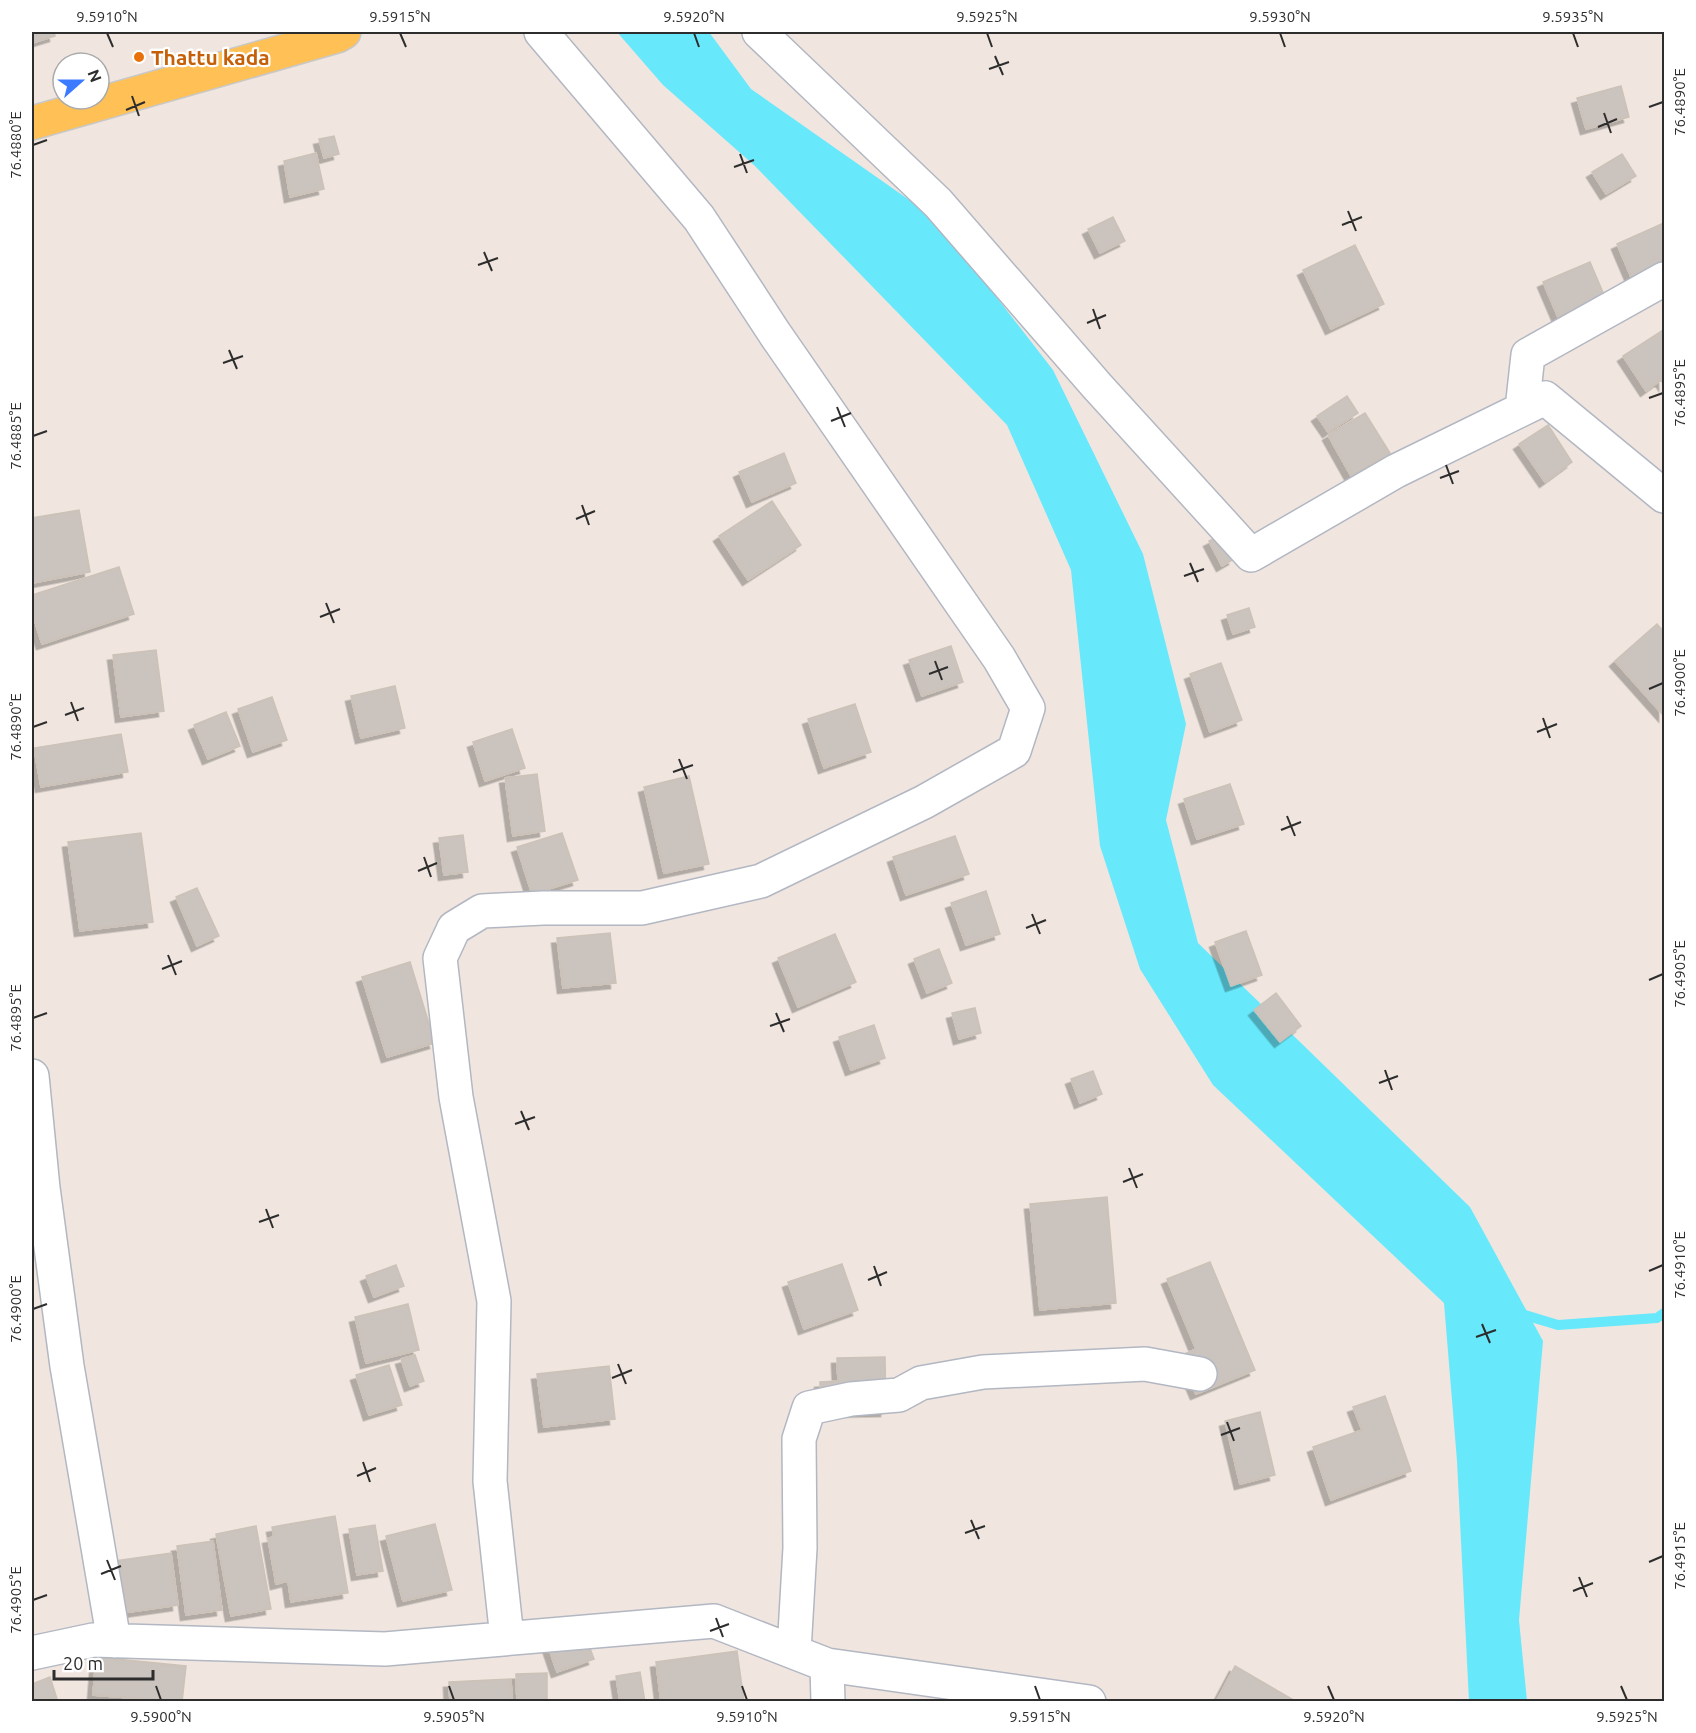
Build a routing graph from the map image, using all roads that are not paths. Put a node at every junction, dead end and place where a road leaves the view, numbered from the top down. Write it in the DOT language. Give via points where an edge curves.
graph roads {
  1 [pos="344,32"];
  2 [pos="541,32"];
  3 [pos="759,32"];
  4 [pos="32,123"];
  5 [pos="1665,279"];
  6 [pos="1522,409"];
  7 [pos="1665,496"];
  8 [pos="32,1076"];
  9 [pos="1200,1374"];
  10 [pos="507,1638"];
  11 [pos="114,1641"];
  12 [pos="794,1651"];
  13 [pos="32,1653"];
  14 [pos="827,1665"];
  15 [pos="828,1701"];
  16 [pos="1089,1701"];
  1 -- 4 [label="main road"];
  2 -- 10 [label="street" via="699,218 999,658 1028,708 1014,751 924,802 761,881 642,908 482,910 454,927 440,958 456,1097 494,1301 490,1480"];
  3 -- 6 [label="street" via="938,203 1251,555 1396,471"];
  5 -- 6 [label="street" via="1528,355"];
  6 -- 7 [label="street" via="1545,398"];
  8 -- 11 [label="street" via="68,1366"];
  9 -- 12 [label="street" via="1145,1364 983,1372 921,1383 899,1395 809,1408 799,1439 800,1548"];
  10 -- 11 [label="street" via="385,1649"];
  10 -- 12 [label="street" via="714,1621"];
  11 -- 13 [label="street" via="93,1641"];
  12 -- 14 [label="street"];
  14 -- 15 [label="street"];
  14 -- 16 [label="street"];
}
